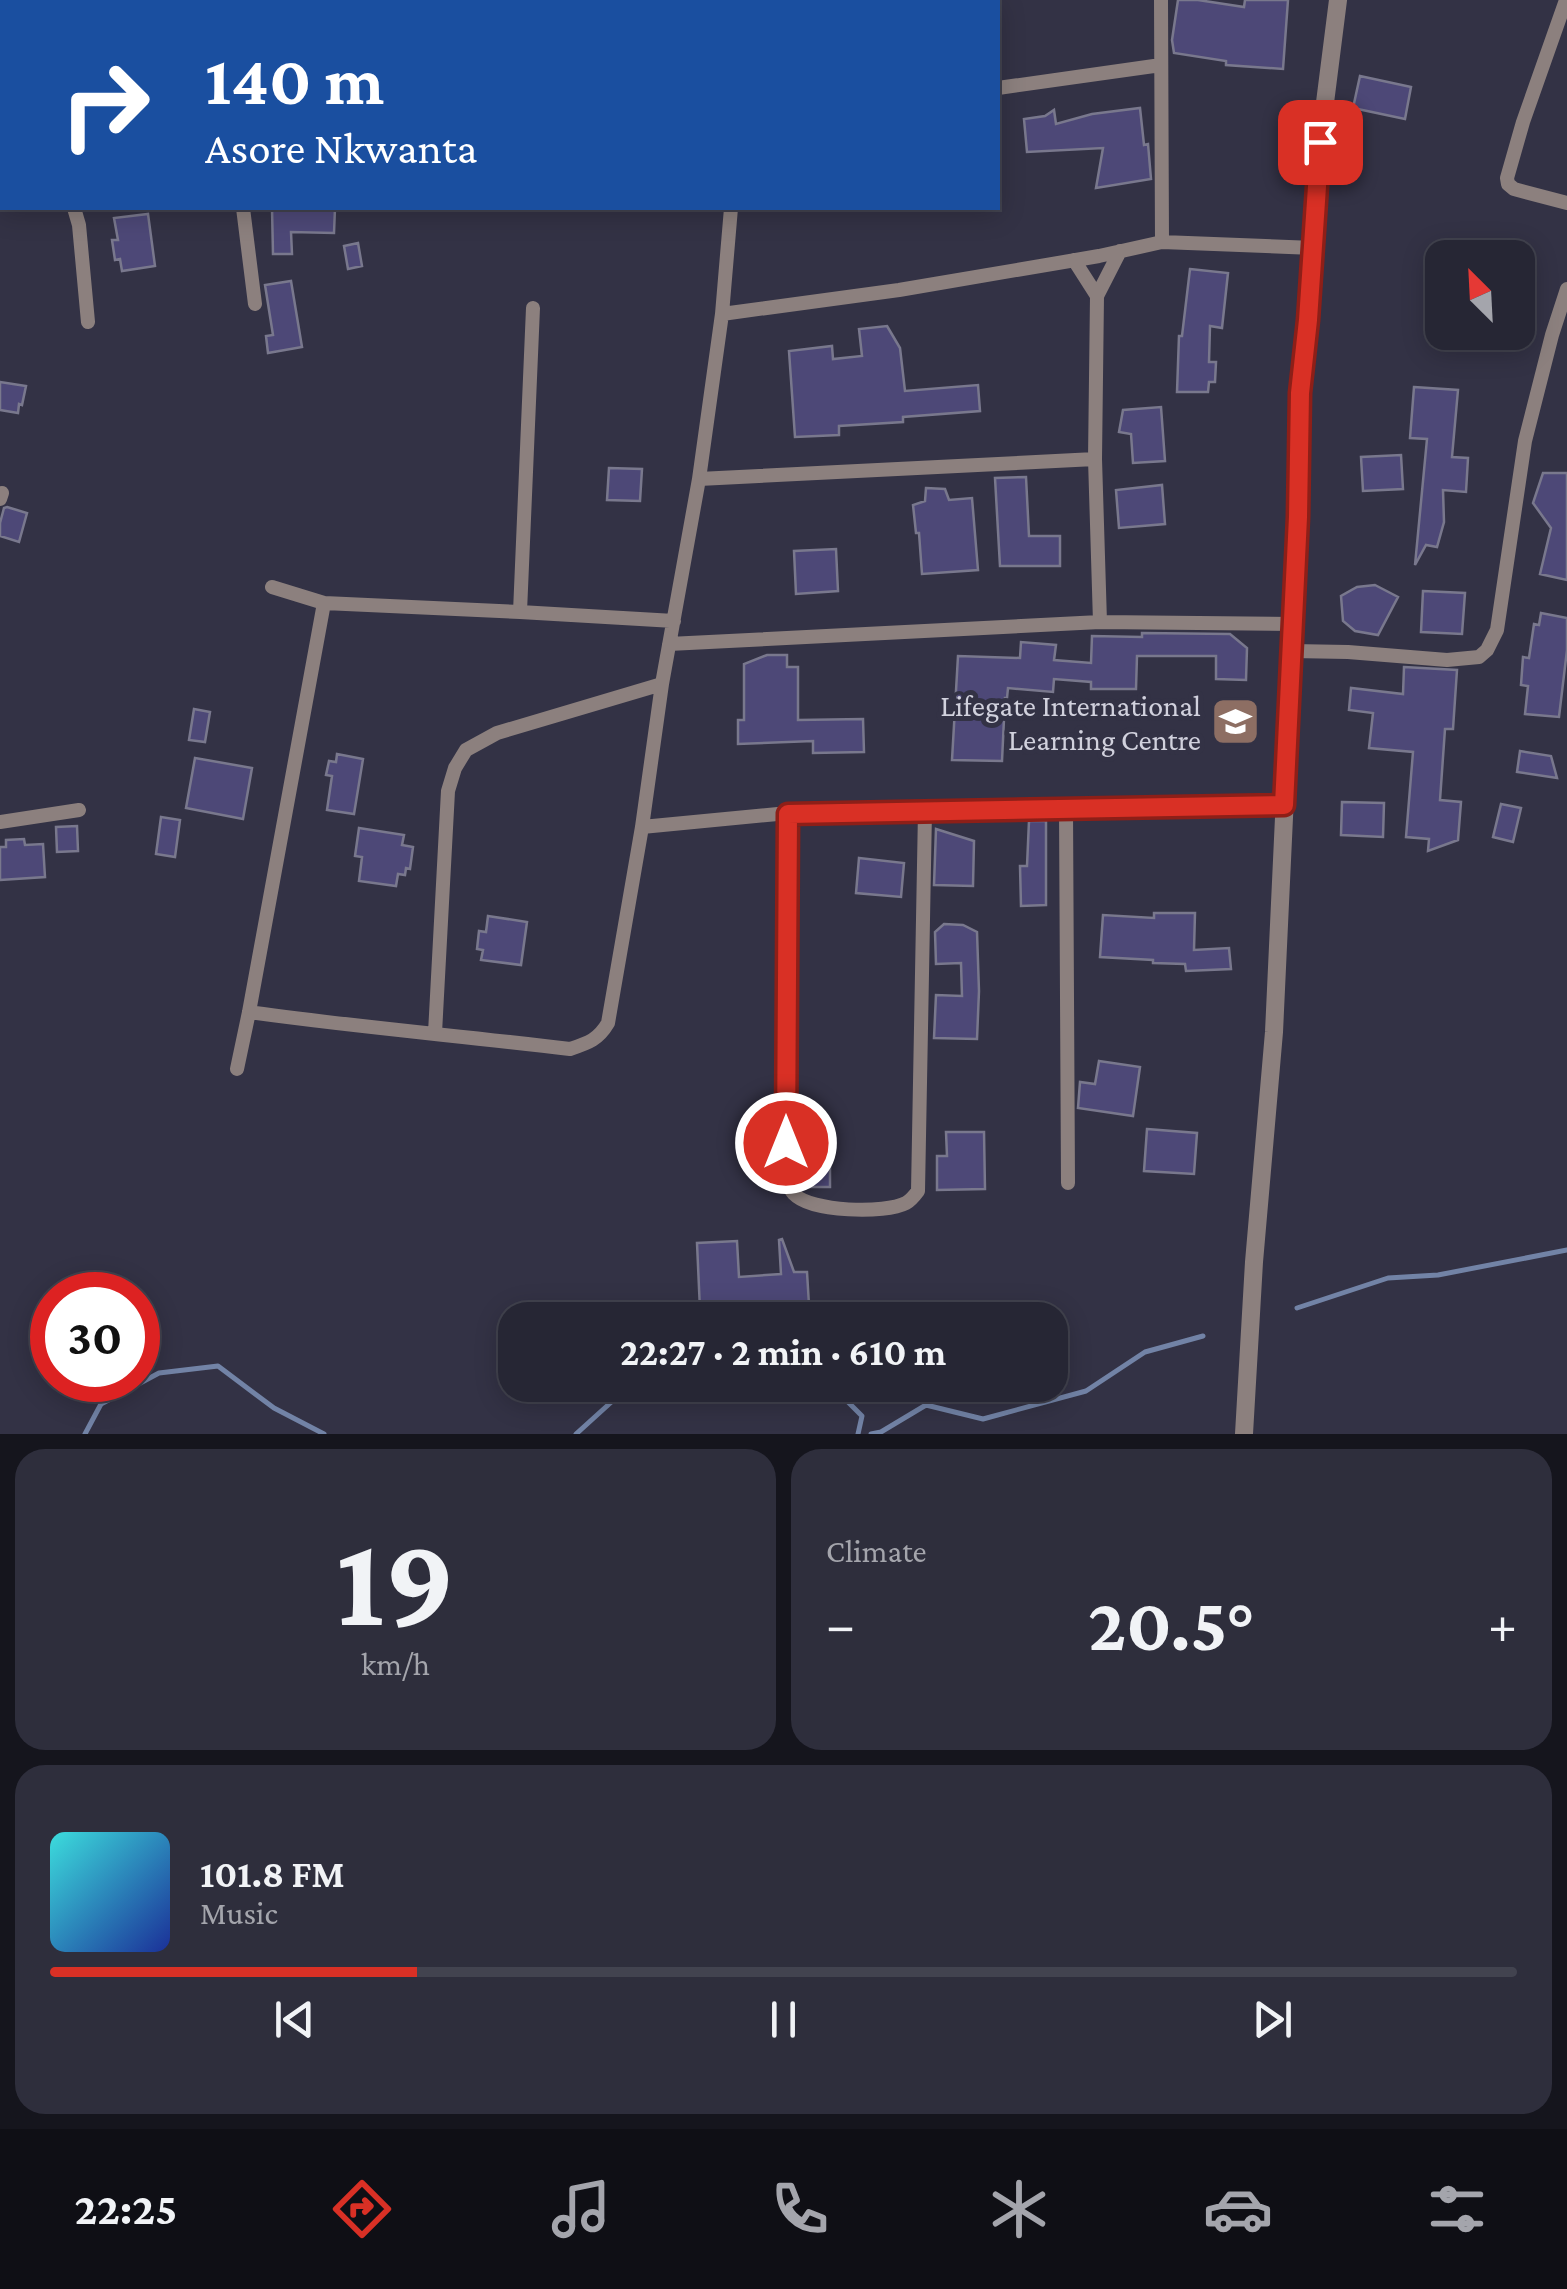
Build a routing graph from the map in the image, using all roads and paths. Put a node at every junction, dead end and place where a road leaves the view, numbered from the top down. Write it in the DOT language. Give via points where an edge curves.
graph roads {
  1 [pos="1161,0"];
  2 [pos="1338,0"];
  3 [pos="1566,0"];
  4 [pos="1160,65"];
  5 [pos="1000,88"];
  6 [pos="1567,203"];
  7 [pos="75,210"];
  8 [pos="243,210"];
  9 [pos="731,210"];
  10 [pos="1162,242"];
  11 [pos="1314,248"];
  12 [pos="1120,252"];
  13 [pos="1074,260"];
  14 [pos="1567,289"];
  15 [pos="1097,296"];
  16 [pos="255,304"];
  17 [pos="533,308"];
  18 [pos="722,314"];
  19 [pos="88,322"];
  20 [pos="1094,459"];
  21 [pos="699,479"];
  22 [pos="272,587"];
  23 [pos="324,604"];
  24 [pos="520,612"];
  25 [pos="674,622"];
  26 [pos="1100,622"];
  27 [pos="1293,624"];
  28 [pos="669,644"];
  29 [pos="1292,652"];
  30 [pos="662,684"];
  31 [pos="1284,805"];
  32 [pos="79,810"];
  33 [pos="1066,810"];
  34 [pos="925,811"];
  35 [pos="788,814"];
  36 [pos="0,822"];
  37 [pos="642,827"];
  38 [pos="250,1012"];
  39 [pos="435,1033"];
  40 [pos="237,1069"];
  41 [pos="1068,1184"];
  42 [pos="1244,1434"];
  1 -- 4 [label="street"];
  2 -- 11 [label="street"];
  3 -- 6 [label="street" via="1507,178 1514,189"];
  4 -- 5 [label="street"];
  4 -- 10 [label="street"];
  7 -- 19 [label="street"];
  8 -- 16 [label="street"];
  9 -- 18 [label="street"];
  10 -- 11 [label="street"];
  10 -- 12 [label="street"];
  11 -- 27 [label="street" via="1300,393"];
  12 -- 13 [label="street"];
  12 -- 15 [label="street"];
  13 -- 15 [label="street"];
  13 -- 18 [label="street"];
  14 -- 29 [label="street" via="1525,441 1497,630 1487,650 1446,660"];
  15 -- 20 [label="street"];
  17 -- 24 [label="street"];
  18 -- 21 [label="street"];
  20 -- 21 [label="street"];
  20 -- 26 [label="street"];
  21 -- 25 [label="street"];
  22 -- 23 [label="street"];
  23 -- 24 [label="street"];
  23 -- 38 [label="street"];
  24 -- 25 [label="street"];
  25 -- 28 [label="street"];
  26 -- 27 [label="street"];
  26 -- 28 [label="street"];
  27 -- 29 [label="street"];
  28 -- 30 [label="street"];
  29 -- 31 [label="street"];
  30 -- 37 [label="street"];
  30 -- 39 [label="street" via="497,733 466,750 448,791"];
  31 -- 33 [label="street"];
  31 -- 42 [label="street"];
  32 -- 36 [label="street"];
  33 -- 34 [label="street"];
  33 -- 41 [label="street"];
  34 -- 35 [label="street"];
  34 -- 35 [label="street" via="918,1191 908,1202 882,1210 818,1204 795,1196 786,1180"];
  35 -- 37 [label="street"];
  37 -- 39 [label="street" via="602,1034 570,1049"];
  38 -- 39 [label="street"];
  38 -- 40 [label="street"];
}
